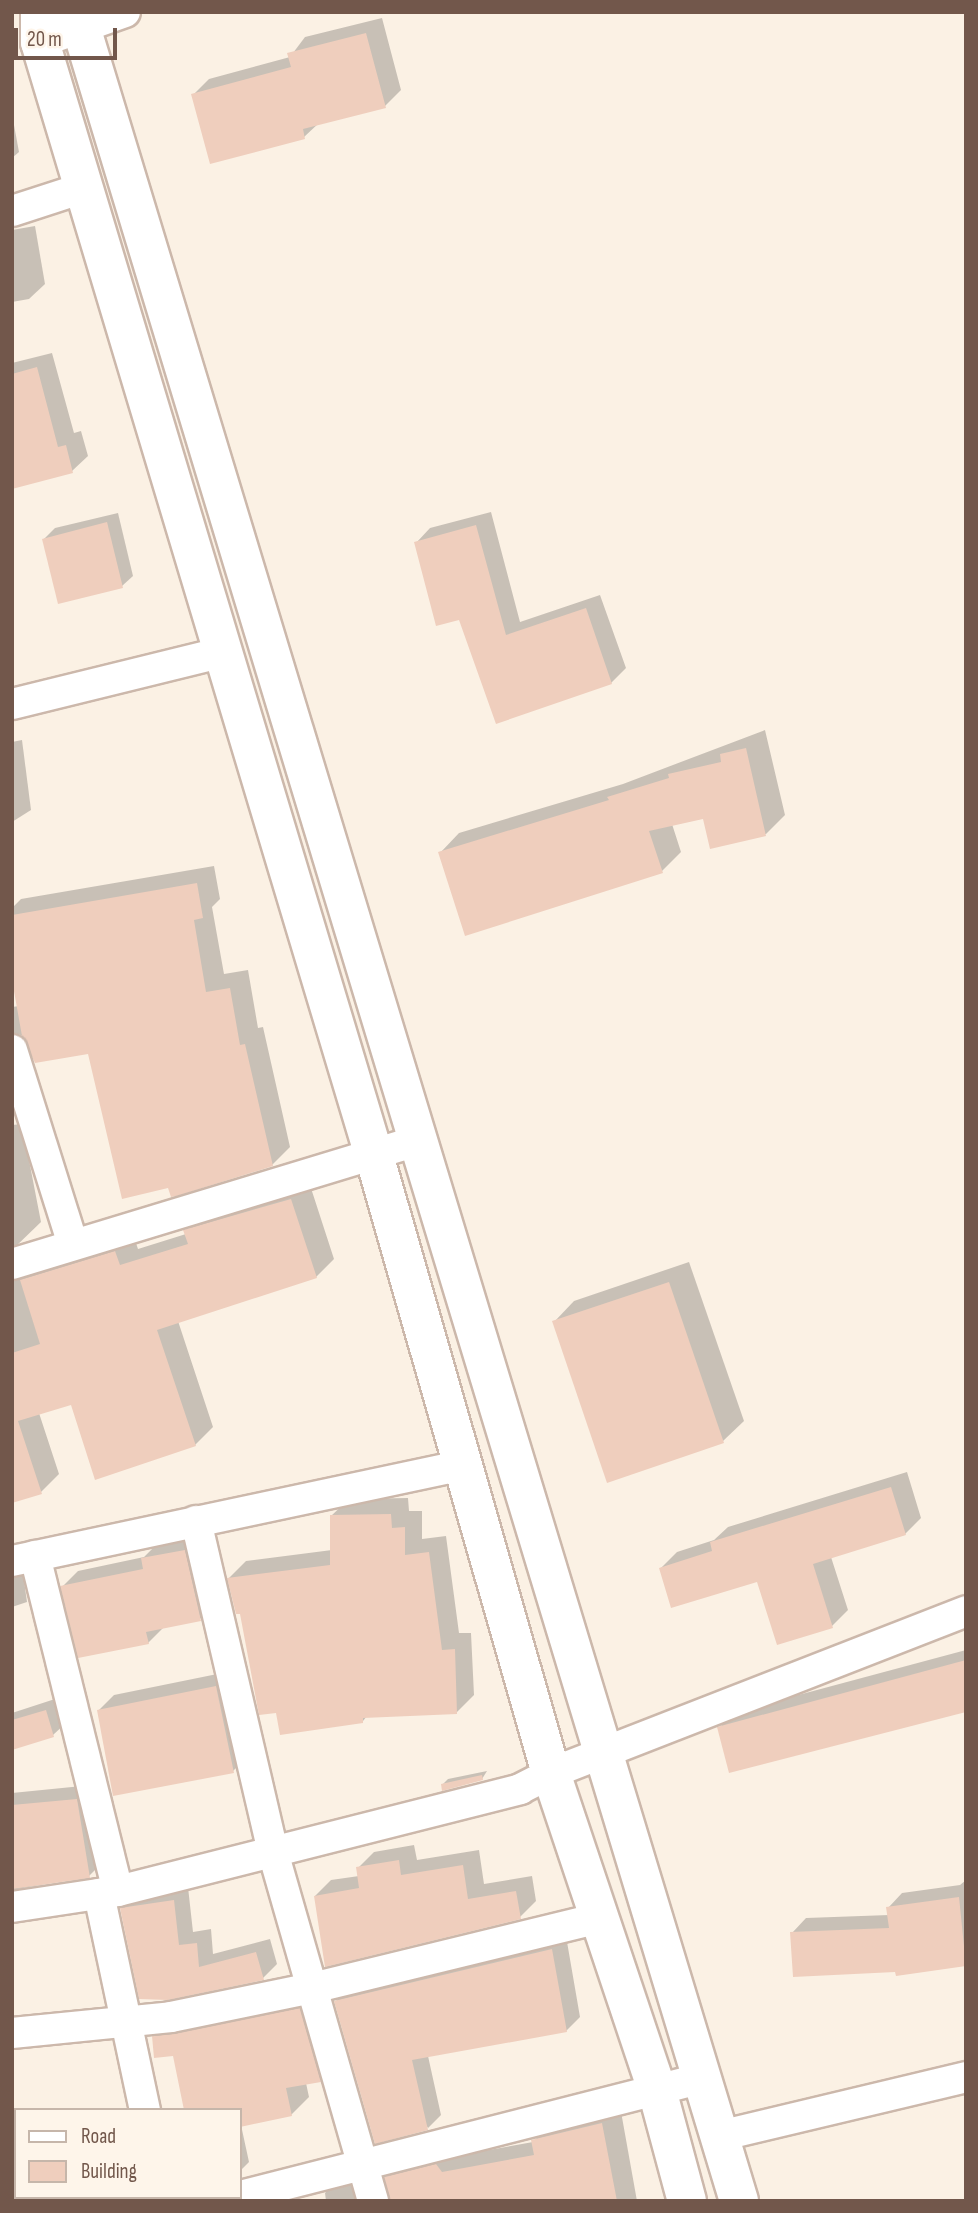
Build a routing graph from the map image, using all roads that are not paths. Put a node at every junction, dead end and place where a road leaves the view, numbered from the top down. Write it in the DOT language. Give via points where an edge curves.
graph roads {
  1 [pos="125,12"];
  2 [pos="75,20"];
  3 [pos="40,27"];
  4 [pos="83,188"];
  5 [pos="12,211"];
  6 [pos="223,652"];
  7 [pos="12,704"];
  8 [pos="12,1050"];
  9 [pos="417,1141"];
  10 [pos="374,1155"];
  11 [pos="73,1245"];
  12 [pos="12,1264"];
  13 [pos="464,1465"];
  14 [pos="196,1521"];
  15 [pos="23,1558"];
  16 [pos="966,1611"];
  17 [pos="602,1755"];
  18 [pos="551,1773"];
  19 [pos="274,1852"];
  20 [pos="108,1893"];
  21 [pos="12,1908"];
  22 [pos="599,1918"];
  23 [pos="312,1988"];
  24 [pos="125,2021"];
  25 [pos="12,2033"];
  26 [pos="966,2077"];
  27 [pos="703,2078"];
  28 [pos="657,2090"];
  29 [pos="145,2108"];
  30 [pos="719,2136"];
  31 [pos="361,2165"];
  32 [pos="242,2195"];
  33 [pos="373,2201"];
  34 [pos="687,2201"];
  35 [pos="739,2201"];
  1 -- 2 [label="street"];
  2 -- 3 [label="street"];
  2 -- 9 [label="main road"];
  3 -- 4 [label="main road"];
  4 -- 5 [label="street"];
  4 -- 6 [label="main road"];
  6 -- 7 [label="street"];
  6 -- 10 [label="main road"];
  8 -- 11 [label="street"];
  9 -- 10 [label="street"];
  9 -- 17 [label="main road"];
  10 -- 11 [label="street"];
  10 -- 13 [label="main road"];
  11 -- 12 [label="street"];
  13 -- 14 [label="street"];
  13 -- 18 [label="main road"];
  14 -- 15 [label="street"];
  14 -- 19 [label="street"];
  15 -- 20 [label="street"];
  16 -- 17 [label="street"];
  17 -- 18 [label="street"];
  17 -- 27 [label="main road"];
  18 -- 19 [label="street" via="520,1789"];
  18 -- 22 [label="main road"];
  19 -- 20 [label="street"];
  19 -- 23 [label="street"];
  20 -- 21 [label="street"];
  20 -- 24 [label="street"];
  22 -- 23 [label="street"];
  22 -- 28 [label="main road"];
  23 -- 24 [label="street" via="170,2017"];
  23 -- 31 [label="street"];
  24 -- 25 [label="street"];
  24 -- 29 [label="street"];
  26 -- 30 [label="street"];
  27 -- 28 [label="street"];
  27 -- 30 [label="main road"];
  28 -- 31 [label="street"];
  28 -- 34 [label="main road"];
  30 -- 35 [label="main road"];
  31 -- 32 [label="street"];
  31 -- 33 [label="street"];
}
